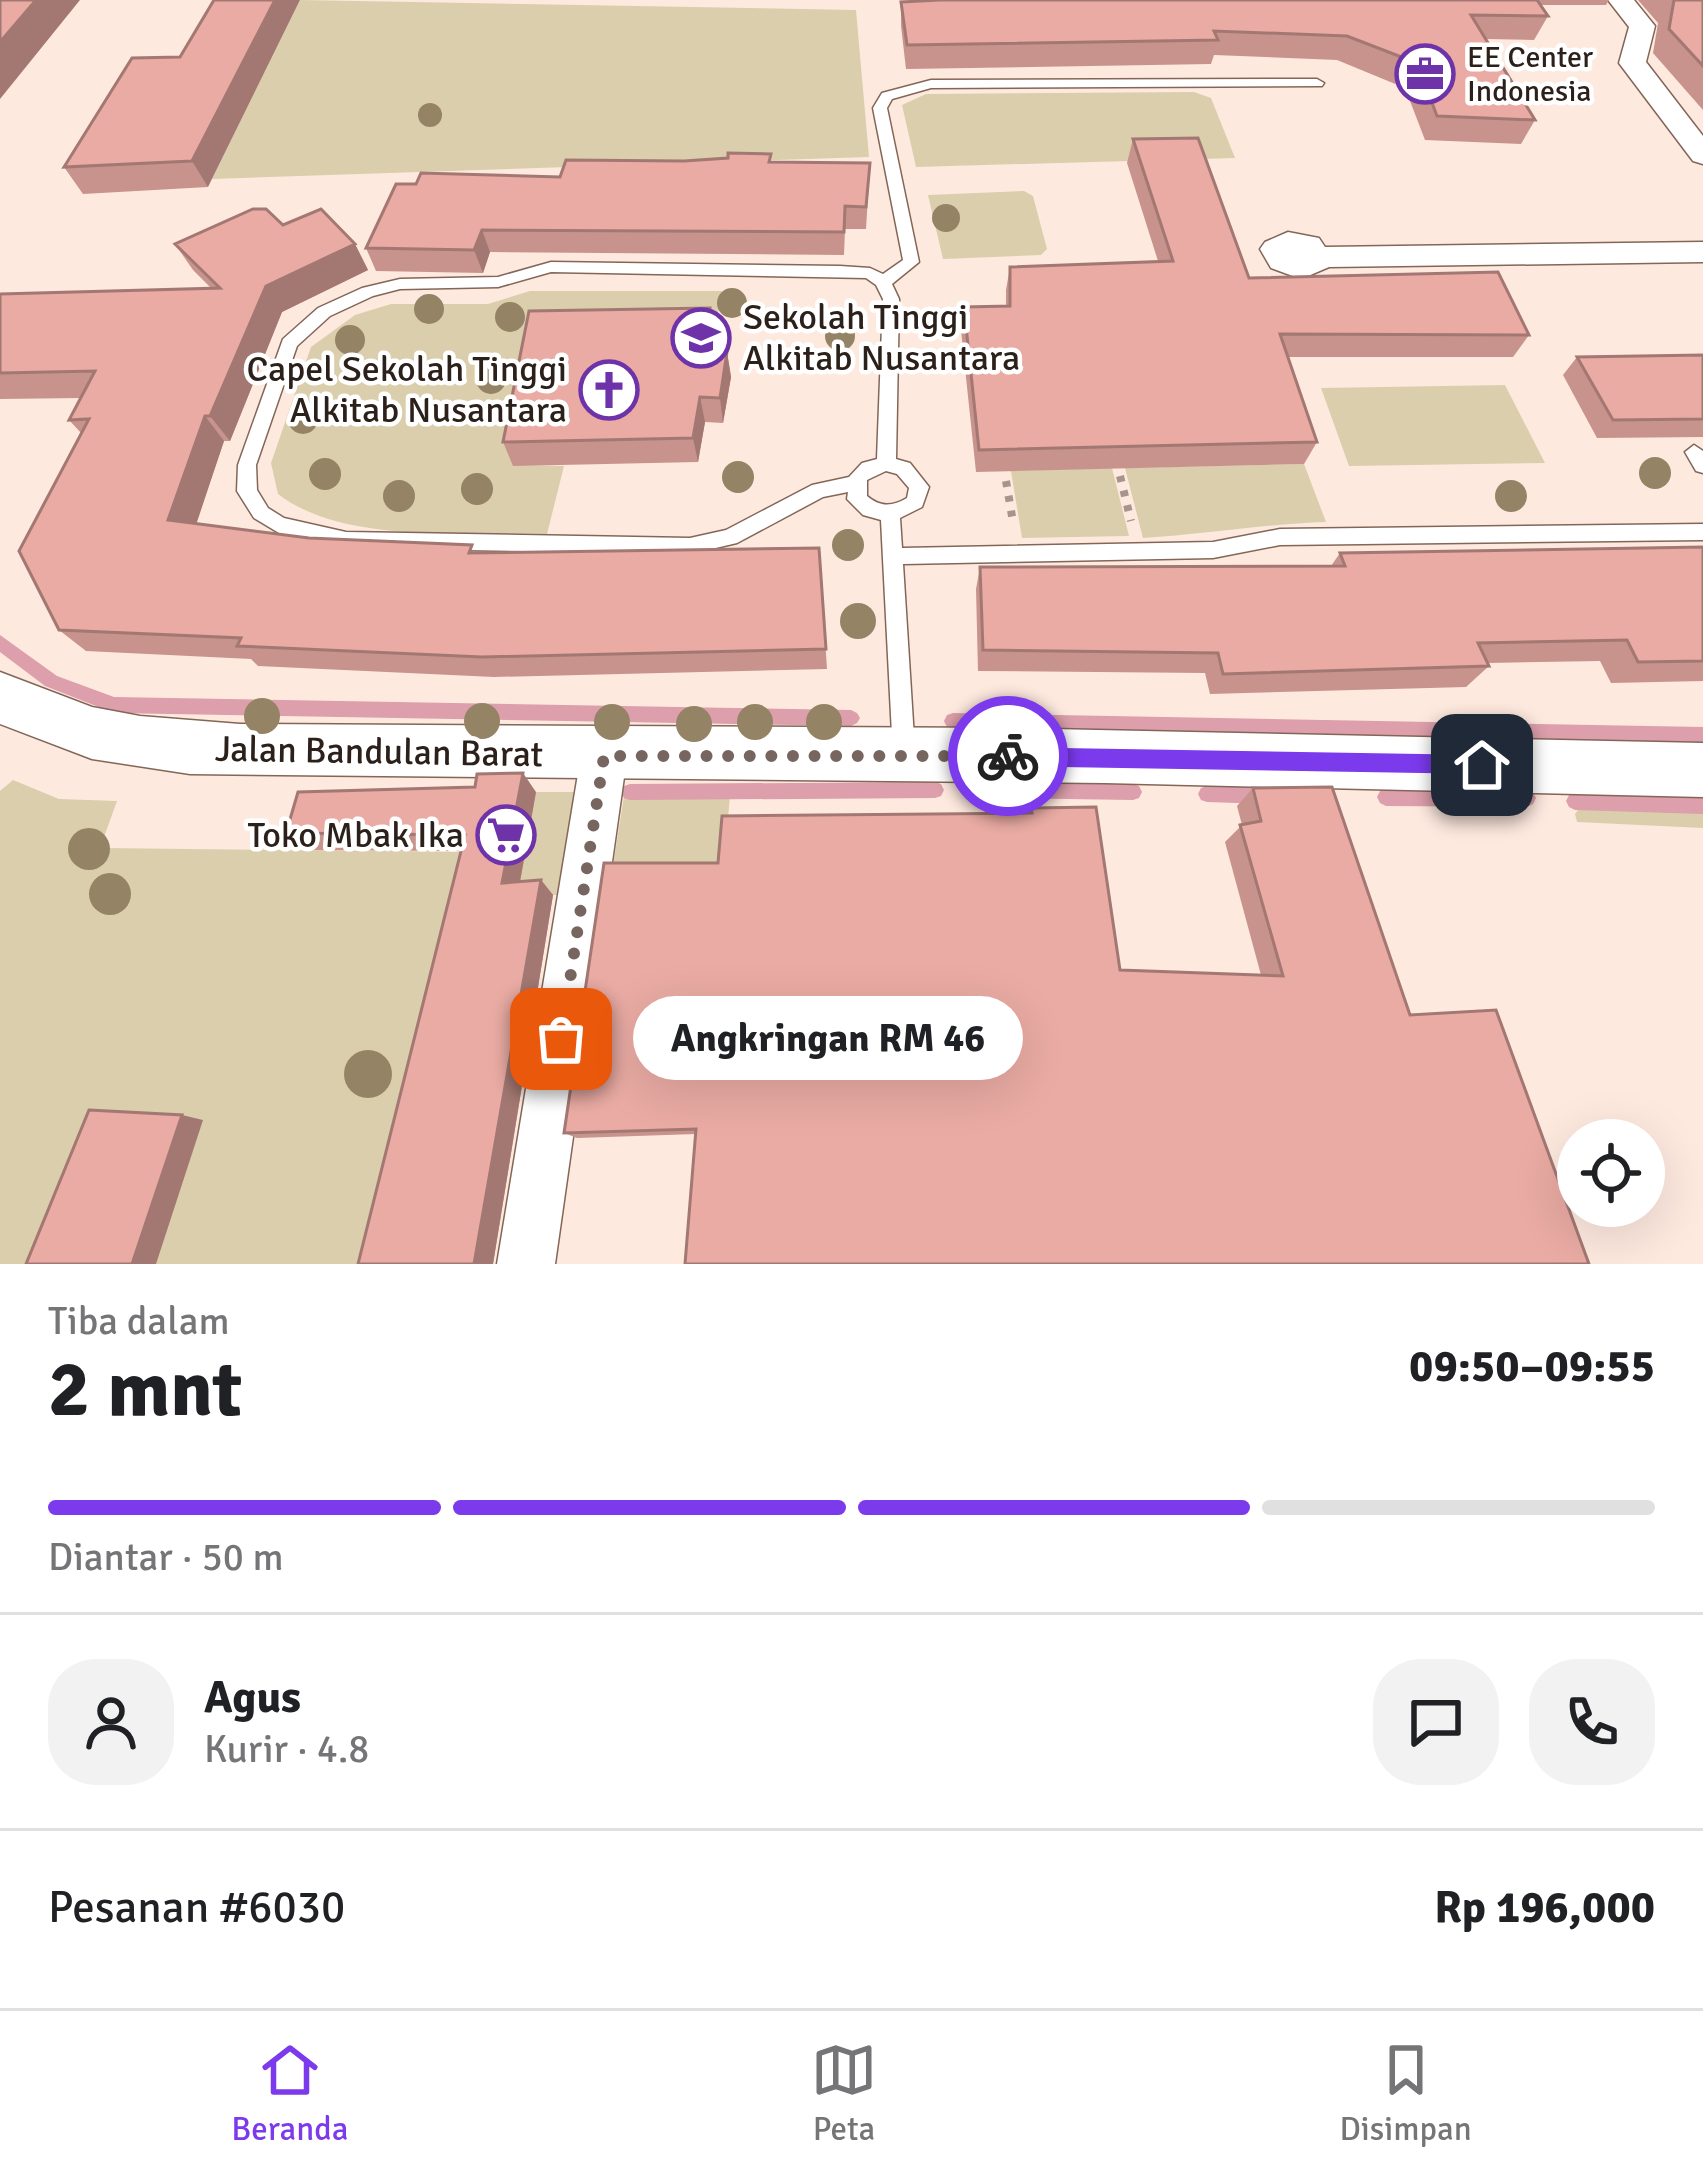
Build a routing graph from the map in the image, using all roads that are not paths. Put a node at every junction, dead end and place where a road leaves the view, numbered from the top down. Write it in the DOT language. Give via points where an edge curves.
graph roads {
  1 [pos="1622,0"];
  2 [pos="1317,83"];
  3 [pos="1703,155"];
  4 [pos="1703,252"];
  5 [pos="1318,257"];
  6 [pos="883,282"];
  7 [pos="886,464"];
  8 [pos="855,483"];
  9 [pos="890,513"];
  10 [pos="1703,532"];
  11 [pos="894,556"];
  12 [pos="0,697"];
  13 [pos="904,754"];
  14 [pos="604,756"];
  15 [pos="1703,770"];
  16 [pos="526,1264"];
  1 -- 3 [label="street" via="1642,26 1632,63"];
  2 -- 6 [label="lane" via="899,89 880,108 911,262"];
  4 -- 5 [label="street"];
  6 -- 7 [label="lane" via="891,299"];
  6 -- 8 [label="lane" via="840,271 550,267 497,282 368,292 324,312 289,343 247,465 247,491 261,513 346,540 690,546 730,537 819,490"];
  7 -- 8 [label="lane"];
  7 -- 9 [label="lane" via="904,468 919,487 915,502"];
  8 -- 9 [label="lane" via="862,505"];
  9 -- 11 [label="lane"];
  10 -- 11 [label="lane" via="1280,537 1213,550"];
  11 -- 13 [label="lane"];
  12 -- 14 [label="street, Jalan Bandulan Barat" via="96,734 195,748"];
  13 -- 14 [label="street, Jalan Bandulan Barat"];
  13 -- 15 [label="street, Jalan Bandulan Barat"];
  14 -- 16 [label="street"];
}
